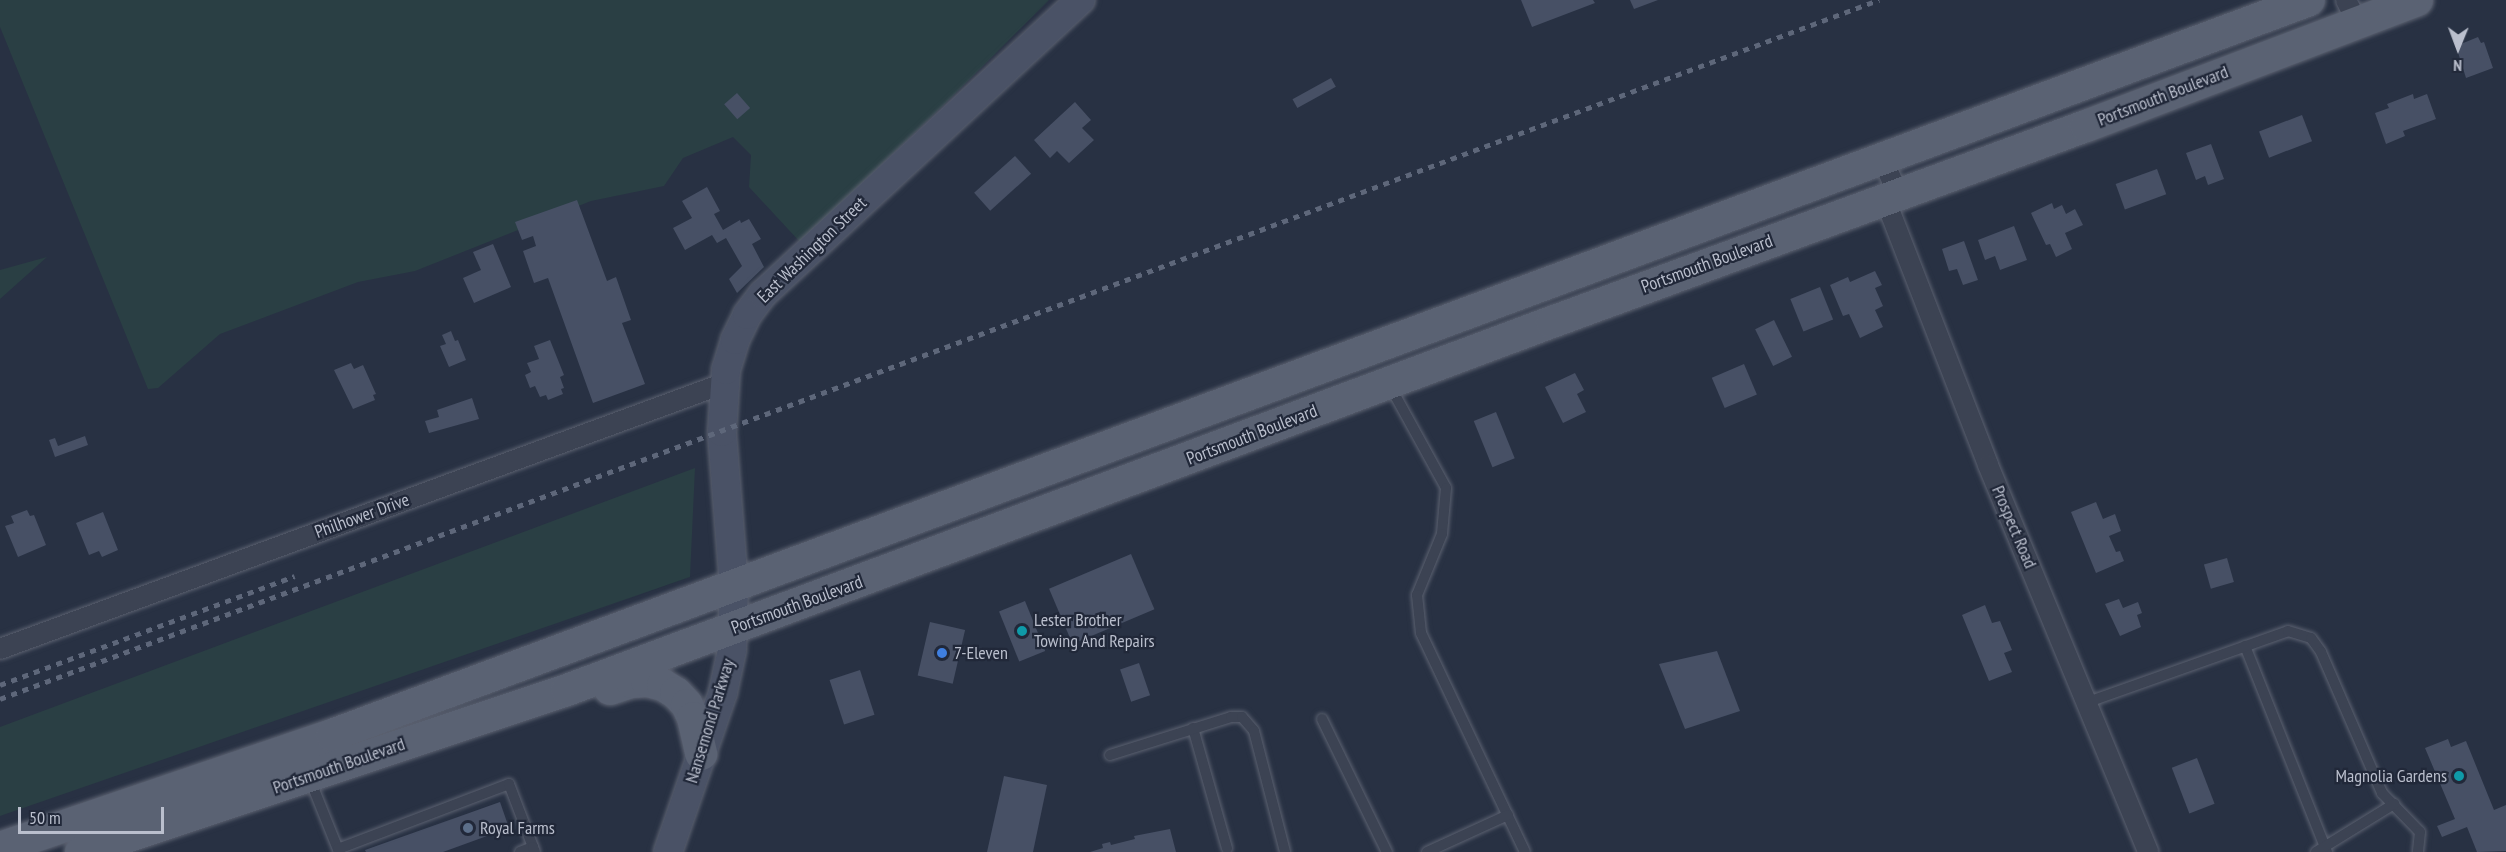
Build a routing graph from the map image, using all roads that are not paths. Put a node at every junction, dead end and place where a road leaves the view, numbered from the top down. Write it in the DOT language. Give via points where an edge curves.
graph roads {
  1 [pos="1081,0"];
  2 [pos="2309,0"];
  3 [pos="2417,0"];
  4 [pos="2352,11"];
  5 [pos="1882,158"];
  6 [pos="1891,197"];
  7 [pos="1431,326"];
  8 [pos="1447,362"];
  9 [pos="725,383"];
  10 [pos="1389,383"];
  11 [pos="734,586"];
  12 [pos="735,628"];
  13 [pos="2245,646"];
  14 [pos="0,649"];
  15 [pos="2088,702"];
  16 [pos="481,719"];
  17 [pos="1322,719"];
  18 [pos="1193,728"];
  19 [pos="701,754"];
  20 [pos="1110,755"];
  21 [pos="309,776"];
  22 [pos="2394,804"];
  23 [pos="1508,815"];
  24 [pos="424,816"];
  25 [pos="429,827"];
  26 [pos="0,848"];
  27 [pos="1227,848"];
  28 [pos="339,850"];
  29 [pos="534,850"];
  30 [pos="2323,850"];
  31 [pos="81,852"];
  32 [pos="520,852"];
  33 [pos="668,852"];
  34 [pos="1285,852"];
  35 [pos="1387,852"];
  36 [pos="1426,852"];
  37 [pos="1525,852"];
  38 [pos="2148,852"];
  39 [pos="2418,852"];
  1 -- 9 [label="main road, East Washington Street" via="763,294 735,340"];
  2 -- 5 [label="main road, Portsmouth Boulevard"];
  3 -- 4 [label="main road, Portsmouth Boulevard"];
  4 -- 6 [label="main road, Portsmouth Boulevard"];
  5 -- 6 [label="street, Prospect Road"];
  5 -- 7 [label="main road, Portsmouth Boulevard"];
  6 -- 8 [label="main road, Portsmouth Boulevard"];
  6 -- 15 [label="street, Prospect Road" via="1988,465"];
  7 -- 8 [label="street"];
  7 -- 11 [label="main road, Portsmouth Boulevard"];
  8 -- 10 [label="main road, Portsmouth Boulevard"];
  9 -- 11 [label="main road, East Washington Street" via="722,432"];
  9 -- 14 [label="street, Philhower Drive"];
  10 -- 12 [label="main road, Portsmouth Boulevard"];
  10 -- 23 [label="lane" via="1446,488 1442,534 1417,594 1421,633"];
  11 -- 12 [label="main road, Nansemond Parkway"];
  11 -- 26 [label="main road, Portsmouth Boulevard" via="332,735"];
  12 -- 16 [label="main road, Portsmouth Boulevard"];
  12 -- 19 [label="main road, Nansemond Parkway" via="723,692"];
  13 -- 15 [label="lane"];
  13 -- 22 [label="lane" via="2288,631 2311,638 2321,652 2382,793"];
  13 -- 30 [label="lane"];
  15 -- 38 [label="street, Prospect Road"];
  16 -- 19 [label="main road" via="568,705 632,682 646,681 663,685 687,705"];
  16 -- 21 [label="main road, Portsmouth Boulevard"];
  17 -- 35 [label="lane"];
  18 -- 20 [label="lane"];
  18 -- 27 [label="lane"];
  18 -- 34 [label="lane" via="1231,717 1242,717 1248,722 1254,732"];
  19 -- 33 [label="main road, Nansemond Parkway"];
  21 -- 28 [label="lane"];
  21 -- 31 [label="main road, Portsmouth Boulevard"];
  22 -- 30 [label="lane"];
  22 -- 39 [label="lane" via="2420,832"];
  23 -- 36 [label="lane"];
  23 -- 37 [label="lane"];
  24 -- 25 [label="lane"];
  24 -- 28 [label="lane"];
  24 -- 29 [label="lane" via="509,784"];
  29 -- 32 [label="lane"];
}
